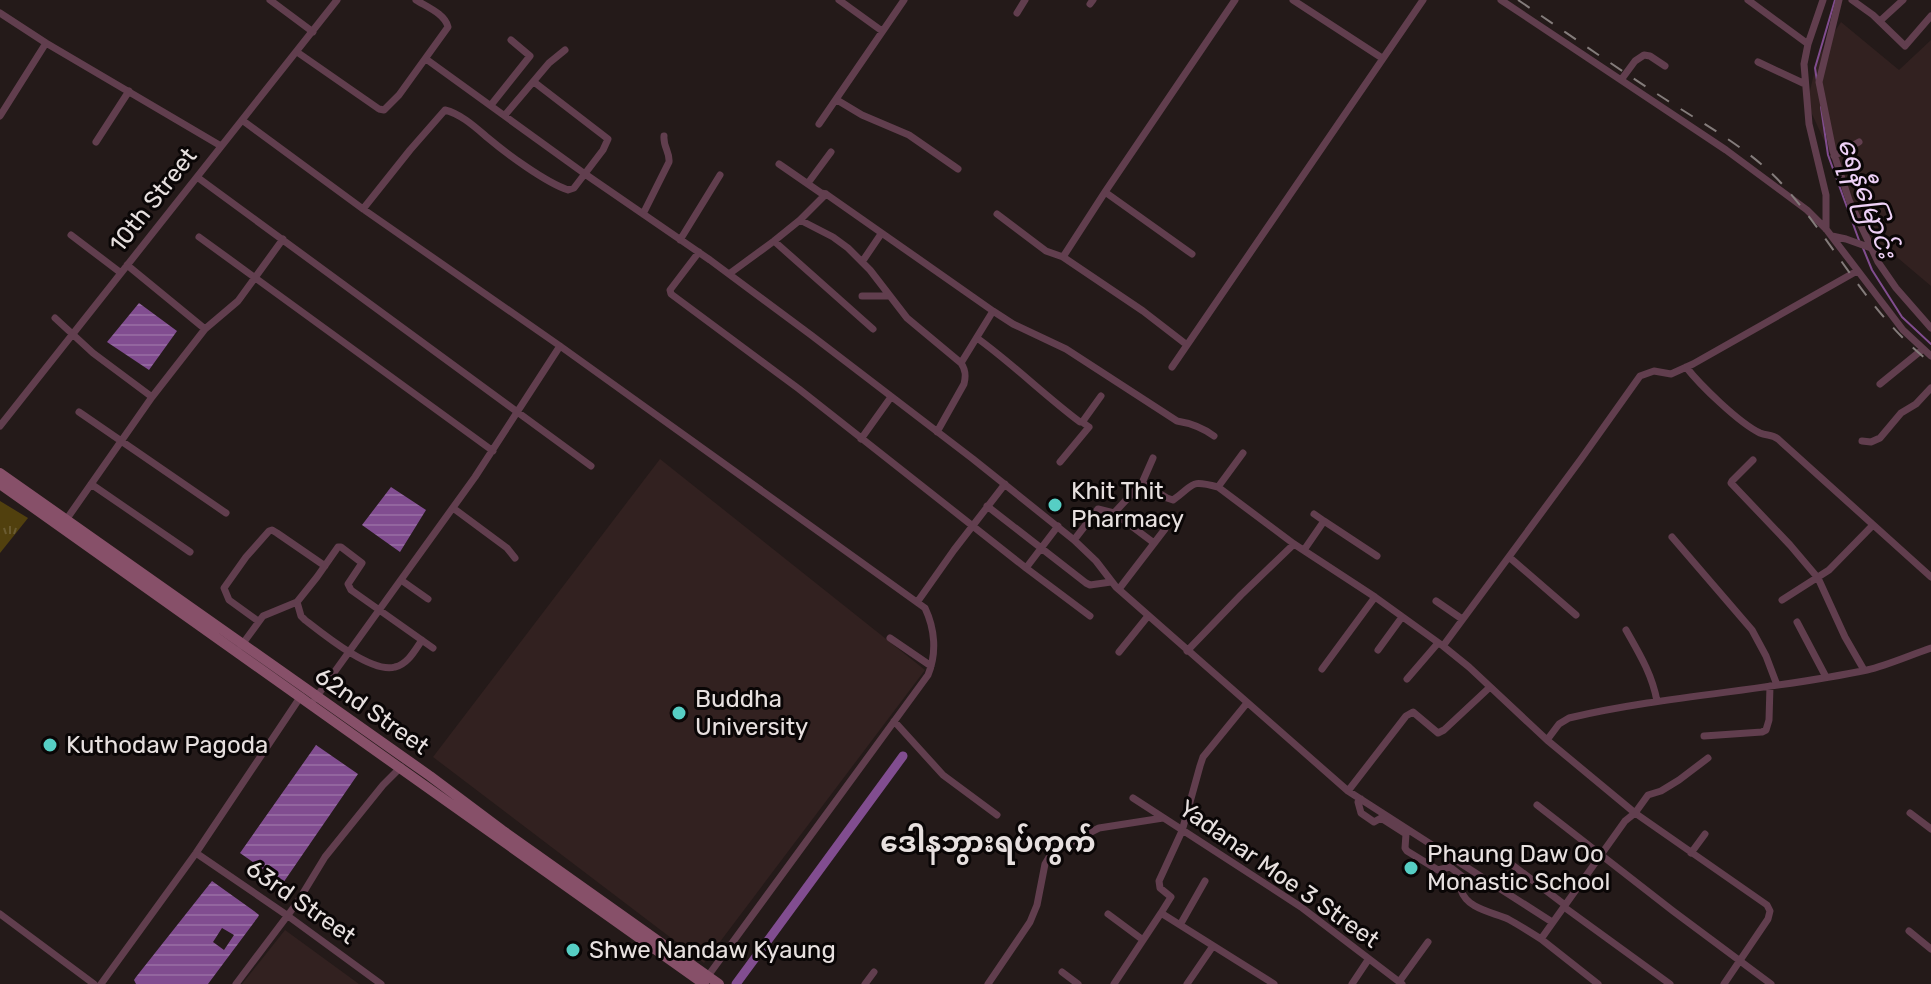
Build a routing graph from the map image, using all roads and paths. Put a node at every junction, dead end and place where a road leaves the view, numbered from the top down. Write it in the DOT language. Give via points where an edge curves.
graph roads {
  1 [pos="270,0"];
  2 [pos="337,0"];
  3 [pos="416,0"];
  4 [pos="839,0"];
  5 [pos="904,0"];
  6 [pos="1025,0"];
  7 [pos="1235,0"];
  8 [pos="1293,0"];
  9 [pos="1423,0"];
  10 [pos="1501,0"];
  11 [pos="1748,0"];
  12 [pos="1823,0"];
  13 [pos="1839,0"];
  14 [pos="1852,0"];
  15 [pos="1903,0"];
  16 [pos="1512,3"];
  17 [pos="0,13"];
  18 [pos="1017,13"];
  19 [pos="1931,16"];
  20 [pos="1880,21"];
  21 [pos="882,31"];
  22 [pos="313,32"];
  23 [pos="511,40"];
  24 [pos="46,43"];
  25 [pos="1808,44"];
  26 [pos="565,50"];
  27 [pos="297,52"];
  28 [pos="1382,58"];
  29 [pos="426,59"];
  30 [pos="1758,62"];
  31 [pos="1665,66"];
  32 [pos="1621,80"];
  33 [pos="534,82"];
  34 [pos="1805,84"];
  35 [pos="129,91"];
  36 [pos="837,100"];
  37 [pos="491,105"];
  38 [pos="505,115"];
  39 [pos="0,116"];
  40 [pos="242,120"];
  41 [pos="819,124"];
  42 [pos="664,136"];
  43 [pos="96,142"];
  44 [pos="1859,142"];
  45 [pos="221,146"];
  46 [pos="831,152"];
  47 [pos="1834,156"];
  48 [pos="779,164"];
  49 [pos="958,169"];
  50 [pos="585,174"];
  51 [pos="720,175"];
  52 [pos="197,177"];
  53 [pos="808,183"];
  54 [pos="1105,192"];
  55 [pos="826,194"];
  56 [pos="363,209"];
  57 [pos="643,214"];
  58 [pos="997,214"];
  59 [pos="800,220"];
  60 [pos="881,234"];
  61 [pos="1831,234"];
  62 [pos="71,235"];
  63 [pos="199,237"];
  64 [pos="283,239"];
  65 [pos="680,240"];
  66 [pos="774,241"];
  67 [pos="1870,249"];
  68 [pos="699,252"];
  69 [pos="1192,254"];
  70 [pos="1063,257"];
  71 [pos="862,262"];
  72 [pos="127,265"];
  73 [pos="1857,271"];
  74 [pos="121,273"];
  75 [pos="729,274"];
  76 [pos="255,279"];
  77 [pos="862,296"];
  78 [pos="889,296"];
  79 [pos="993,311"];
  80 [pos="55,318"];
  81 [pos="1931,328"];
  82 [pos="205,329"];
  83 [pos="873,329"];
  84 [pos="73,335"];
  85 [pos="977,338"];
  86 [pos="1187,345"];
  87 [pos="560,346"];
  88 [pos="1923,349"];
  89 [pos="1931,356"];
  90 [pos="961,363"];
  91 [pos="1172,367"];
  92 [pos="1686,367"];
  93 [pos="1880,384"];
  94 [pos="1931,388"];
  95 [pos="1101,396"];
  96 [pos="152,397"];
  97 [pos="891,397"];
  98 [pos="79,412"];
  99 [pos="519,412"];
  100 [pos="1082,422"];
  101 [pos="0,426"];
  102 [pos="937,432"];
  103 [pos="1214,436"];
  104 [pos="861,439"];
  105 [pos="121,441"];
  106 [pos="1862,441"];
  107 [pos="493,451"];
  108 [pos="1243,453"];
  109 [pos="1153,458"];
  110 [pos="1753,460"];
  111 [pos="1060,462"];
  112 [pos="591,466"];
  113 [pos="0,473"];
  114 [pos="1142,483"];
  115 [pos="0,484"];
  116 [pos="91,484"];
  117 [pos="1005,484"];
  118 [pos="1218,487"];
  119 [pos="33,502"];
  120 [pos="987,506"];
  121 [pos="453,508"];
  122 [pos="226,513"];
  123 [pos="1114,513"];
  124 [pos="1314,514"];
  125 [pos="66,520"];
  126 [pos="1324,521"];
  127 [pos="972,525"];
  128 [pos="1873,525"];
  129 [pos="1058,526"];
  130 [pos="1165,529"];
  131 [pos="1672,537"];
  132 [pos="1074,540"];
  133 [pos="1154,543"];
  134 [pos="1294,544"];
  135 [pos="1041,548"];
  136 [pos="1304,550"];
  137 [pos="190,552"];
  138 [pos="1377,556"];
  139 [pos="1509,557"];
  140 [pos="515,558"];
  141 [pos="325,566"];
  142 [pos="1026,568"];
  143 [pos="1931,577"];
  144 [pos="1818,578"];
  145 [pos="401,580"];
  146 [pos="1111,582"];
  147 [pos="1119,589"];
  148 [pos="163,595"];
  149 [pos="1375,597"];
  150 [pos="428,599"];
  151 [pos="1782,600"];
  152 [pos="918,601"];
  153 [pos="1436,601"];
  154 [pos="297,602"];
  155 [pos="378,610"];
  156 [pos="1576,615"];
  157 [pos="1090,616"];
  158 [pos="1148,616"];
  159 [pos="1402,617"];
  160 [pos="1462,619"];
  161 [pos="258,621"];
  162 [pos="1797,622"];
  163 [pos="1626,630"];
  164 [pos="890,638"];
  165 [pos="422,640"];
  166 [pos="1440,644"];
  167 [pos="240,648"];
  168 [pos="433,648"];
  169 [pos="1931,648"];
  170 [pos="1378,650"];
  171 [pos="1187,651"];
  172 [pos="348,652"];
  173 [pos="1119,652"];
  174 [pos="931,666"];
  175 [pos="1322,669"];
  176 [pos="1864,670"];
  177 [pos="1826,677"];
  178 [pos="1407,679"];
  179 [pos="1774,686"];
  180 [pos="1490,687"];
  181 [pos="301,696"];
  182 [pos="314,701"];
  183 [pos="1657,701"];
  184 [pos="1247,703"];
  185 [pos="894,721"];
  186 [pos="1704,736"];
  187 [pos="1547,740"];
  188 [pos="1708,758"];
  189 [pos="404,764"];
  190 [pos="1348,791"];
  191 [pos="1133,798"];
  192 [pos="1361,799"];
  193 [pos="1537,805"];
  194 [pos="1635,813"];
  195 [pos="1910,813"];
  196 [pos="997,815"];
  197 [pos="1163,818"];
  198 [pos="1931,829"];
  199 [pos="1182,831"];
  200 [pos="1705,834"];
  201 [pos="196,853"];
  202 [pos="1691,853"];
  203 [pos="1601,856"];
  204 [pos="1502,857"];
  205 [pos="1205,881"];
  206 [pos="1565,906"];
  207 [pos="1161,913"];
  208 [pos="0,914"];
  209 [pos="1108,914"];
  210 [pos="288,916"];
  211 [pos="1552,922"];
  212 [pos="1180,925"];
  213 [pos="1909,931"];
  214 [pos="1541,939"];
  215 [pos="1143,940"];
  216 [pos="1428,942"];
  217 [pos="1213,946"];
  218 [pos="1931,949"];
  219 [pos="1368,960"];
  220 [pos="1740,961"];
  221 [pos="874,972"];
  222 [pos="1062,972"];
  223 [pos="706,982"];
  224 [pos="1400,983"];
  225 [pos="94,984"];
  226 [pos="101,984"];
  227 [pos="236,984"];
  228 [pos="381,984"];
  229 [pos="865,984"];
  230 [pos="988,984"];
  231 [pos="1078,984"];
  232 [pos="1114,984"];
  233 [pos="1187,984"];
  234 [pos="1274,984"];
  235 [pos="1352,984"];
  236 [pos="1598,984"];
  237 [pos="1670,984"];
  238 [pos="1724,984"];
  239 [pos="1771,984"];
  1 -- 22 [label="street"];
  2 -- 22 [label="street, 10th Street"];
  3 -- 29 [label="street" via="449,24"];
  4 -- 21 [label="street"];
  5 -- 21 [label="street"];
  6 -- 18 [label="street"];
  7 -- 54 [label="street"];
  8 -- 28 [label="street"];
  9 -- 28 [label="street"];
  10 -- 16 [label="street"];
  11 -- 25 [label="street"];
  12 -- 25 [label="street"];
  13 -- 47 [label="street" via="1819,82"];
  14 -- 20 [label="street"];
  15 -- 20 [label="street"];
  16 -- 32 [label="street"];
  17 -- 24 [label="street"];
  19 -- 20 [label="street" via="1905,46"];
  21 -- 36 [label="street"];
  22 -- 27 [label="street, 10th Street"];
  23 -- 37 [label="street" via="530,56"];
  24 -- 35 [label="street"];
  24 -- 39 [label="street"];
  25 -- 34 [label="street"];
  26 -- 33 [label="street"];
  27 -- 29 [label="street" via="382,110"];
  27 -- 40 [label="street, 10th Street"];
  28 -- 86 [label="street"];
  29 -- 37 [label="street"];
  30 -- 34 [label="street"];
  31 -- 32 [label="street" via="1644,55"];
  32 -- 61 [label="street" via="1780,188"];
  33 -- 38 [label="street"];
  33 -- 50 [label="street" via="608,139"];
  34 -- 61 [label="street"];
  35 -- 43 [label="street"];
  35 -- 45 [label="street"];
  36 -- 41 [label="street"];
  36 -- 49 [label="street" via="909,135"];
  37 -- 38 [label="street"];
  38 -- 50 [label="street"];
  40 -- 45 [label="street, 10th Street"];
  40 -- 56 [label="street"];
  42 -- 57 [label="street" via="669,162"];
  44 -- 47 [label="street"];
  45 -- 52 [label="street, 10th Street"];
  46 -- 53 [label="street"];
  47 -- 67 [label="street"];
  48 -- 53 [label="street"];
  50 -- 56 [label="street" via="574,188 564,188 448,110"];
  50 -- 57 [label="street"];
  51 -- 65 [label="street"];
  52 -- 64 [label="street"];
  52 -- 72 [label="street, 10th Street"];
  53 -- 55 [label="street"];
  54 -- 69 [label="street"];
  54 -- 70 [label="street"];
  55 -- 59 [label="street"];
  55 -- 60 [label="street"];
  56 -- 87 [label="street"];
  57 -- 65 [label="street"];
  58 -- 70 [label="street" via="1046,251"];
  59 -- 66 [label="street"];
  59 -- 71 [label="street" via="841,242"];
  60 -- 71 [label="street"];
  60 -- 79 [label="street"];
  61 -- 67 [label="street"];
  61 -- 73 [label="street"];
  62 -- 74 [label="street"];
  63 -- 76 [label="street"];
  64 -- 76 [label="street"];
  64 -- 99 [label="street"];
  65 -- 68 [label="street"];
  66 -- 75 [label="street"];
  66 -- 83 [label="street"];
  67 -- 81 [label="street"];
  68 -- 75 [label="street"];
  68 -- 104 [label="street" via="671,294"];
  70 -- 86 [label="street"];
  71 -- 78 [label="street"];
  72 -- 74 [label="street, 10th Street"];
  72 -- 82 [label="street"];
  73 -- 88 [label="street"];
  73 -- 92 [label="street"];
  74 -- 84 [label="street, 10th Street"];
  75 -- 97 [label="street"];
  76 -- 82 [label="street" via="234,306"];
  76 -- 107 [label="street"];
  77 -- 78 [label="street"];
  78 -- 90 [label="street" via="913,324"];
  79 -- 85 [label="street"];
  79 -- 103 [label="street" via="1066,349 1177,421"];
  80 -- 84 [label="street"];
  82 -- 96 [label="street"];
  84 -- 96 [label="street"];
  84 -- 101 [label="street, 10th Street"];
  85 -- 90 [label="street"];
  85 -- 100 [label="street"];
  86 -- 91 [label="street"];
  87 -- 99 [label="street"];
  87 -- 152 [label="street"];
  88 -- 89 [label="street"];
  88 -- 93 [label="street"];
  90 -- 102 [label="street" via="964,384"];
  92 -- 128 [label="street" via="1734,414 1773,435"];
  92 -- 139 [label="street" via="1640,376"];
  94 -- 106 [label="street" via="1880,438"];
  95 -- 100 [label="street"];
  96 -- 105 [label="street"];
  97 -- 102 [label="street"];
  97 -- 104 [label="street"];
  98 -- 105 [label="street"];
  99 -- 107 [label="street"];
  99 -- 112 [label="street"];
  100 -- 111 [label="street" via="1089,427"];
  102 -- 117 [label="street"];
  104 -- 127 [label="street"];
  105 -- 116 [label="street"];
  105 -- 122 [label="street"];
  107 -- 121 [label="street"];
  108 -- 118 [label="street"];
  109 -- 114 [label="street"];
  110 -- 144 [label="street" via="1731,483"];
  113 -- 119 [label="main road, 62nd Street"];
  114 -- 118 [label="street" via="1173,500 1192,484"];
  114 -- 123 [label="street"];
  115 -- 119 [label="main road, 62nd Street"];
  116 -- 125 [label="street"];
  116 -- 137 [label="street"];
  117 -- 120 [label="street"];
  117 -- 129 [label="street"];
  118 -- 134 [label="street"];
  119 -- 125 [label="main road, 62nd Street"];
  119 -- 148 [label="main road, 62nd Street"];
  120 -- 127 [label="street"];
  120 -- 135 [label="street"];
  121 -- 140 [label="street"];
  121 -- 145 [label="street"];
  123 -- 132 [label="street" via="1098,509"];
  123 -- 133 [label="street"];
  124 -- 126 [label="street"];
  125 -- 148 [label="main road, 62nd Street"];
  126 -- 136 [label="street"];
  126 -- 138 [label="street"];
  127 -- 142 [label="street"];
  127 -- 152 [label="street"];
  128 -- 143 [label="street"];
  128 -- 144 [label="street"];
  129 -- 132 [label="street"];
  129 -- 135 [label="street"];
  130 -- 133 [label="street"];
  131 -- 179 [label="street" via="1752,630"];
  132 -- 146 [label="street"];
  133 -- 147 [label="street"];
  134 -- 136 [label="street"];
  134 -- 171 [label="street"];
  135 -- 142 [label="street"];
  135 -- 146 [label="street" via="1090,585"];
  136 -- 149 [label="street"];
  139 -- 156 [label="street"];
  139 -- 160 [label="street"];
  141 -- 154 [label="street"];
  141 -- 155 [label="street" via="339,547 362,562 347,586"];
  141 -- 161 [label="street" via="269,531 224,588 229,600"];
  142 -- 157 [label="street"];
  144 -- 151 [label="street"];
  144 -- 176 [label="street"];
  145 -- 150 [label="street"];
  145 -- 155 [label="street"];
  146 -- 147 [label="street"];
  147 -- 158 [label="street"];
  148 -- 167 [label="main road, 62nd Street"];
  149 -- 159 [label="street"];
  149 -- 175 [label="street"];
  152 -- 174 [label="street" via="928,614 933,636"];
  153 -- 160 [label="street"];
  154 -- 161 [label="street"];
  154 -- 172 [label="street" via="305,620"];
  155 -- 165 [label="street"];
  155 -- 172 [label="street"];
  158 -- 171 [label="street"];
  158 -- 173 [label="street"];
  159 -- 166 [label="street"];
  159 -- 170 [label="street"];
  160 -- 166 [label="street"];
  161 -- 167 [label="street"];
  162 -- 177 [label="street"];
  163 -- 183 [label="street" via="1648,668"];
  164 -- 174 [label="street"];
  165 -- 168 [label="street"];
  165 -- 172 [label="street" via="395,668"];
  166 -- 178 [label="street"];
  166 -- 180 [label="street"];
  167 -- 181 [label="main road, 62nd Street"];
  167 -- 182 [label="main road, 62nd Street"];
  169 -- 176 [label="street"];
  171 -- 184 [label="street"];
  172 -- 182 [label="street"];
  174 -- 185 [label="street"];
  176 -- 177 [label="street"];
  177 -- 179 [label="street"];
  179 -- 183 [label="street"];
  179 -- 186 [label="street" via="1766,730"];
  180 -- 187 [label="street"];
  180 -- 190 [label="street" via="1438,733 1413,712 1406,716"];
  181 -- 182 [label="main road, 62nd Street"];
  181 -- 201 [label="street"];
  182 -- 189 [label="main road, 62nd Street"];
  183 -- 187 [label="street" via="1569,718"];
  184 -- 190 [label="street"];
  184 -- 199 [label="street" via="1203,757"];
  185 -- 196 [label="street" via="943,775"];
  185 -- 223 [label="street"];
  187 -- 194 [label="street"];
  188 -- 194 [label="street" via="1648,795"];
  189 -- 210 [label="street" via="325,857"];
  189 -- 223 [label="main road, 62nd Street"];
  190 -- 192 [label="street"];
  191 -- 197 [label="street, Yadanar Moe 3 Street"];
  192 -- 211 [label="street"];
  192 -- 214 [label="street" via="1361,813 1406,834 1407,851 1438,870 1450,867 1467,880 1461,890 1464,899"];
  193 -- 203 [label="street"];
  194 -- 202 [label="street"];
  194 -- 203 [label="street"];
  195 -- 198 [label="street"];
  197 -- 199 [label="street, Yadanar Moe 3 Street"];
  197 -- 230 [label="street" via="1099,828 1051,854 1030,922"];
  199 -- 207 [label="street" via="1159,881 1171,897"];
  199 -- 219 [label="street, Yadanar Moe 3 Street" via="1301,907"];
  200 -- 202 [label="street"];
  201 -- 210 [label="street, 63rd Street"];
  201 -- 226 [label="street"];
  202 -- 220 [label="street" via="1770,911"];
  203 -- 206 [label="street"];
  203 -- 220 [label="street"];
  204 -- 206 [label="street"];
  205 -- 212 [label="street"];
  206 -- 211 [label="street"];
  206 -- 237 [label="street"];
  207 -- 212 [label="street"];
  207 -- 215 [label="street"];
  208 -- 225 [label="street"];
  209 -- 215 [label="street"];
  210 -- 227 [label="street"];
  210 -- 228 [label="street, 63rd Street"];
  211 -- 214 [label="street"];
  212 -- 217 [label="street"];
  213 -- 218 [label="street"];
  214 -- 236 [label="street"];
  215 -- 232 [label="street"];
  216 -- 224 [label="street"];
  217 -- 233 [label="street"];
  217 -- 234 [label="street"];
  219 -- 224 [label="street, Yadanar Moe 3 Street"];
  219 -- 235 [label="street"];
  220 -- 238 [label="street"];
  220 -- 239 [label="street"];
  221 -- 229 [label="street"];
  222 -- 231 [label="street"];
}
